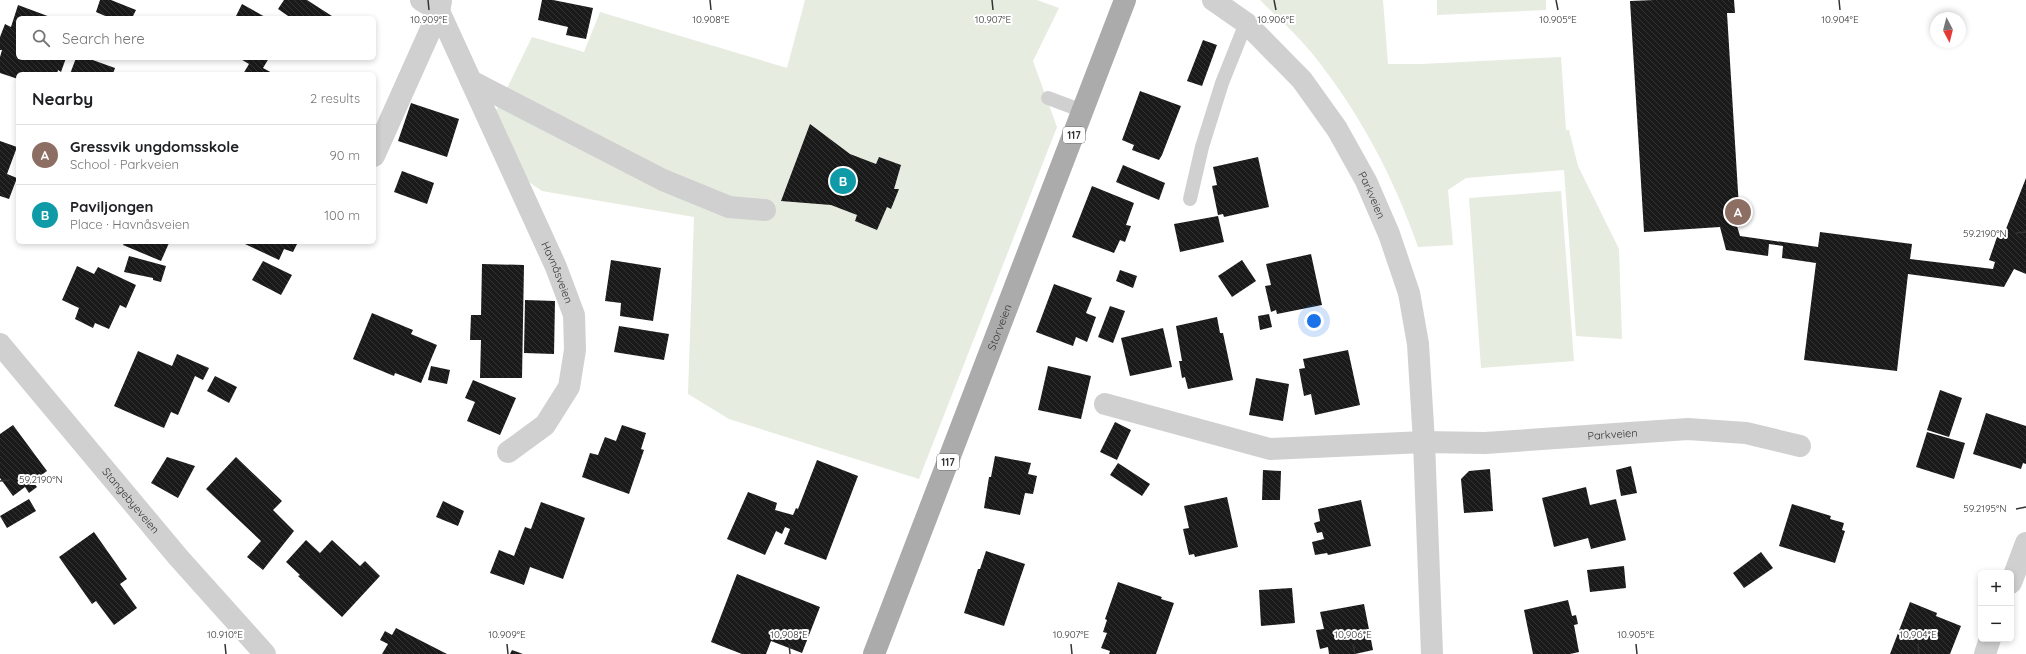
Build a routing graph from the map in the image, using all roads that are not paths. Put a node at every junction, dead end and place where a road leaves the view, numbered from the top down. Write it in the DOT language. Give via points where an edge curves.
graph roads {
  1 [pos="1125,0"];
  2 [pos="1213,0"];
  3 [pos="434,4"];
  4 [pos="1246,23"];
  5 [pos="471,81"];
  6 [pos="1048,98"];
  7 [pos="1083,112"];
  8 [pos="376,151"];
  9 [pos="1190,199"];
  10 [pos="765,210"];
  11 [pos="0,344"];
  12 [pos="1106,404"];
  13 [pos="1424,442"];
  14 [pos="1800,446"];
  15 [pos="508,452"];
  16 [pos="2026,543"];
  17 [pos="2014,575"];
  18 [pos="1989,642"];
  19 [pos="265,654"];
  20 [pos="874,654"];
  21 [pos="1432,654"];
  22 [pos="1985,654"];
  1 -- 7 [label="main road, Storveien / 117"];
  2 -- 4 [label="street, Parkveien"];
  3 -- 5 [label="street, Havnåsveien"];
  3 -- 8 [label="street"];
  4 -- 9 [label="lane" via="1222,83 1202,147"];
  4 -- 13 [label="street, Parkveien" via="1302,80 1337,129 1366,181 1389,234 1409,293 1418,344"];
  5 -- 10 [label="street" via="663,180 729,207"];
  5 -- 15 [label="street, Havnåsveien" via="556,268 574,315 575,350 569,387 545,424"];
  6 -- 7 [label="lane"];
  7 -- 20 [label="main road, Storveien / 117"];
  11 -- 19 [label="street, Stangebyeveien" via="178,557"];
  12 -- 13 [label="street, Parkveien" via="1270,450"];
  13 -- 14 [label="street, Parkveien" via="1485,443 1688,429 1746,433"];
  13 -- 21 [label="street, Parkveien"];
  16 -- 17 [label="street"];
  18 -- 22 [label="street"];
}
